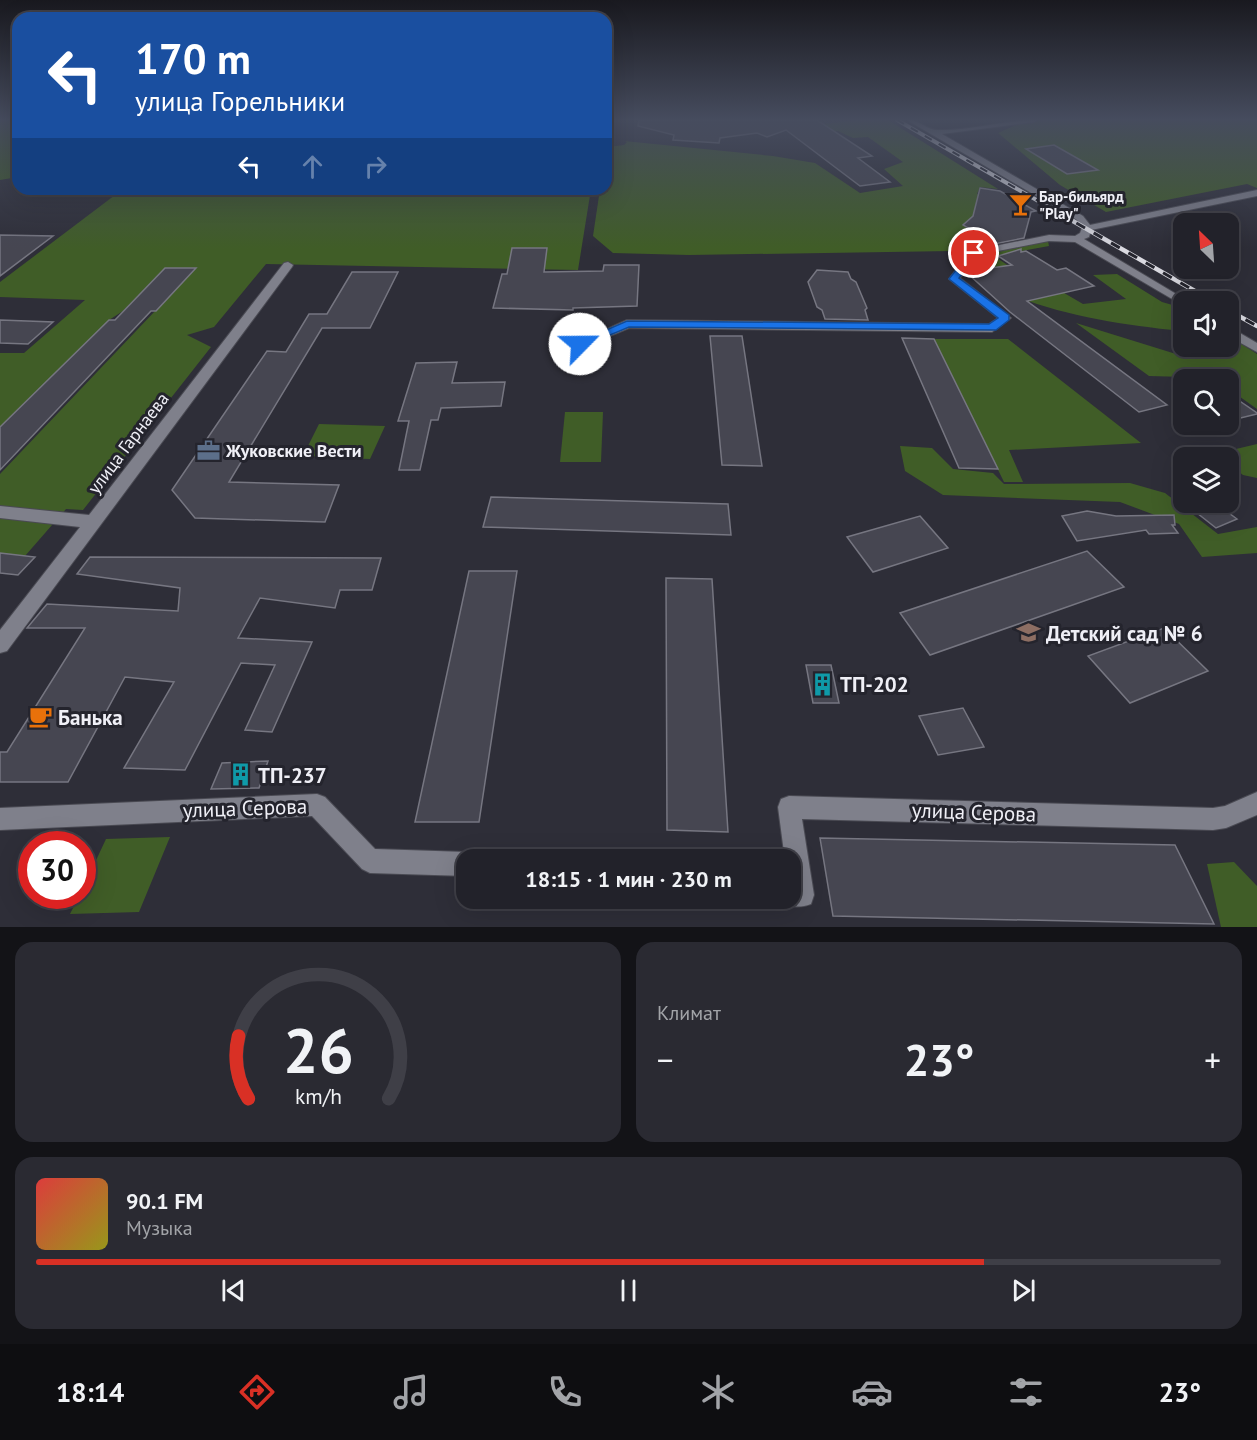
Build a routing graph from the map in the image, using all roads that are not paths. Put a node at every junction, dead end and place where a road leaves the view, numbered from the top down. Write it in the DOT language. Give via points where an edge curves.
graph roads {
  1 [pos="987,163"];
  2 [pos="1257,193"];
  3 [pos="1087,228"];
  4 [pos="1077,239"];
  5 [pos="288,265"];
  6 [pos="1173,296"];
  7 [pos="1239,337"];
  8 [pos="580,344"];
  9 [pos="1257,348"];
  10 [pos="0,512"];
  11 [pos="93,522"];
  12 [pos="0,645"];
  13 [pos="1257,803"];
  14 [pos="0,819"];
  15 [pos="795,849"];
  16 [pos="456,864"];
  1 -- 3 [label="street" via="1080,218"];
  2 -- 3 [label="street"];
  3 -- 4 [label="street" via="1085,235"];
  4 -- 6 [label="street"];
  4 -- 8 [label="street" via="1049,238 974,253 954,279 1005,318 992,328 627,324"];
  5 -- 11 [label="street, улица Гарнаева"];
  7 -- 9 [label="street"];
  10 -- 11 [label="street"];
  11 -- 12 [label="street, улица Гарнаева"];
  13 -- 15 [label="street, улица Серова" via="1213,819 789,807"];
  14 -- 16 [label="street, улица Серова" via="317,804 370,861"];
}
